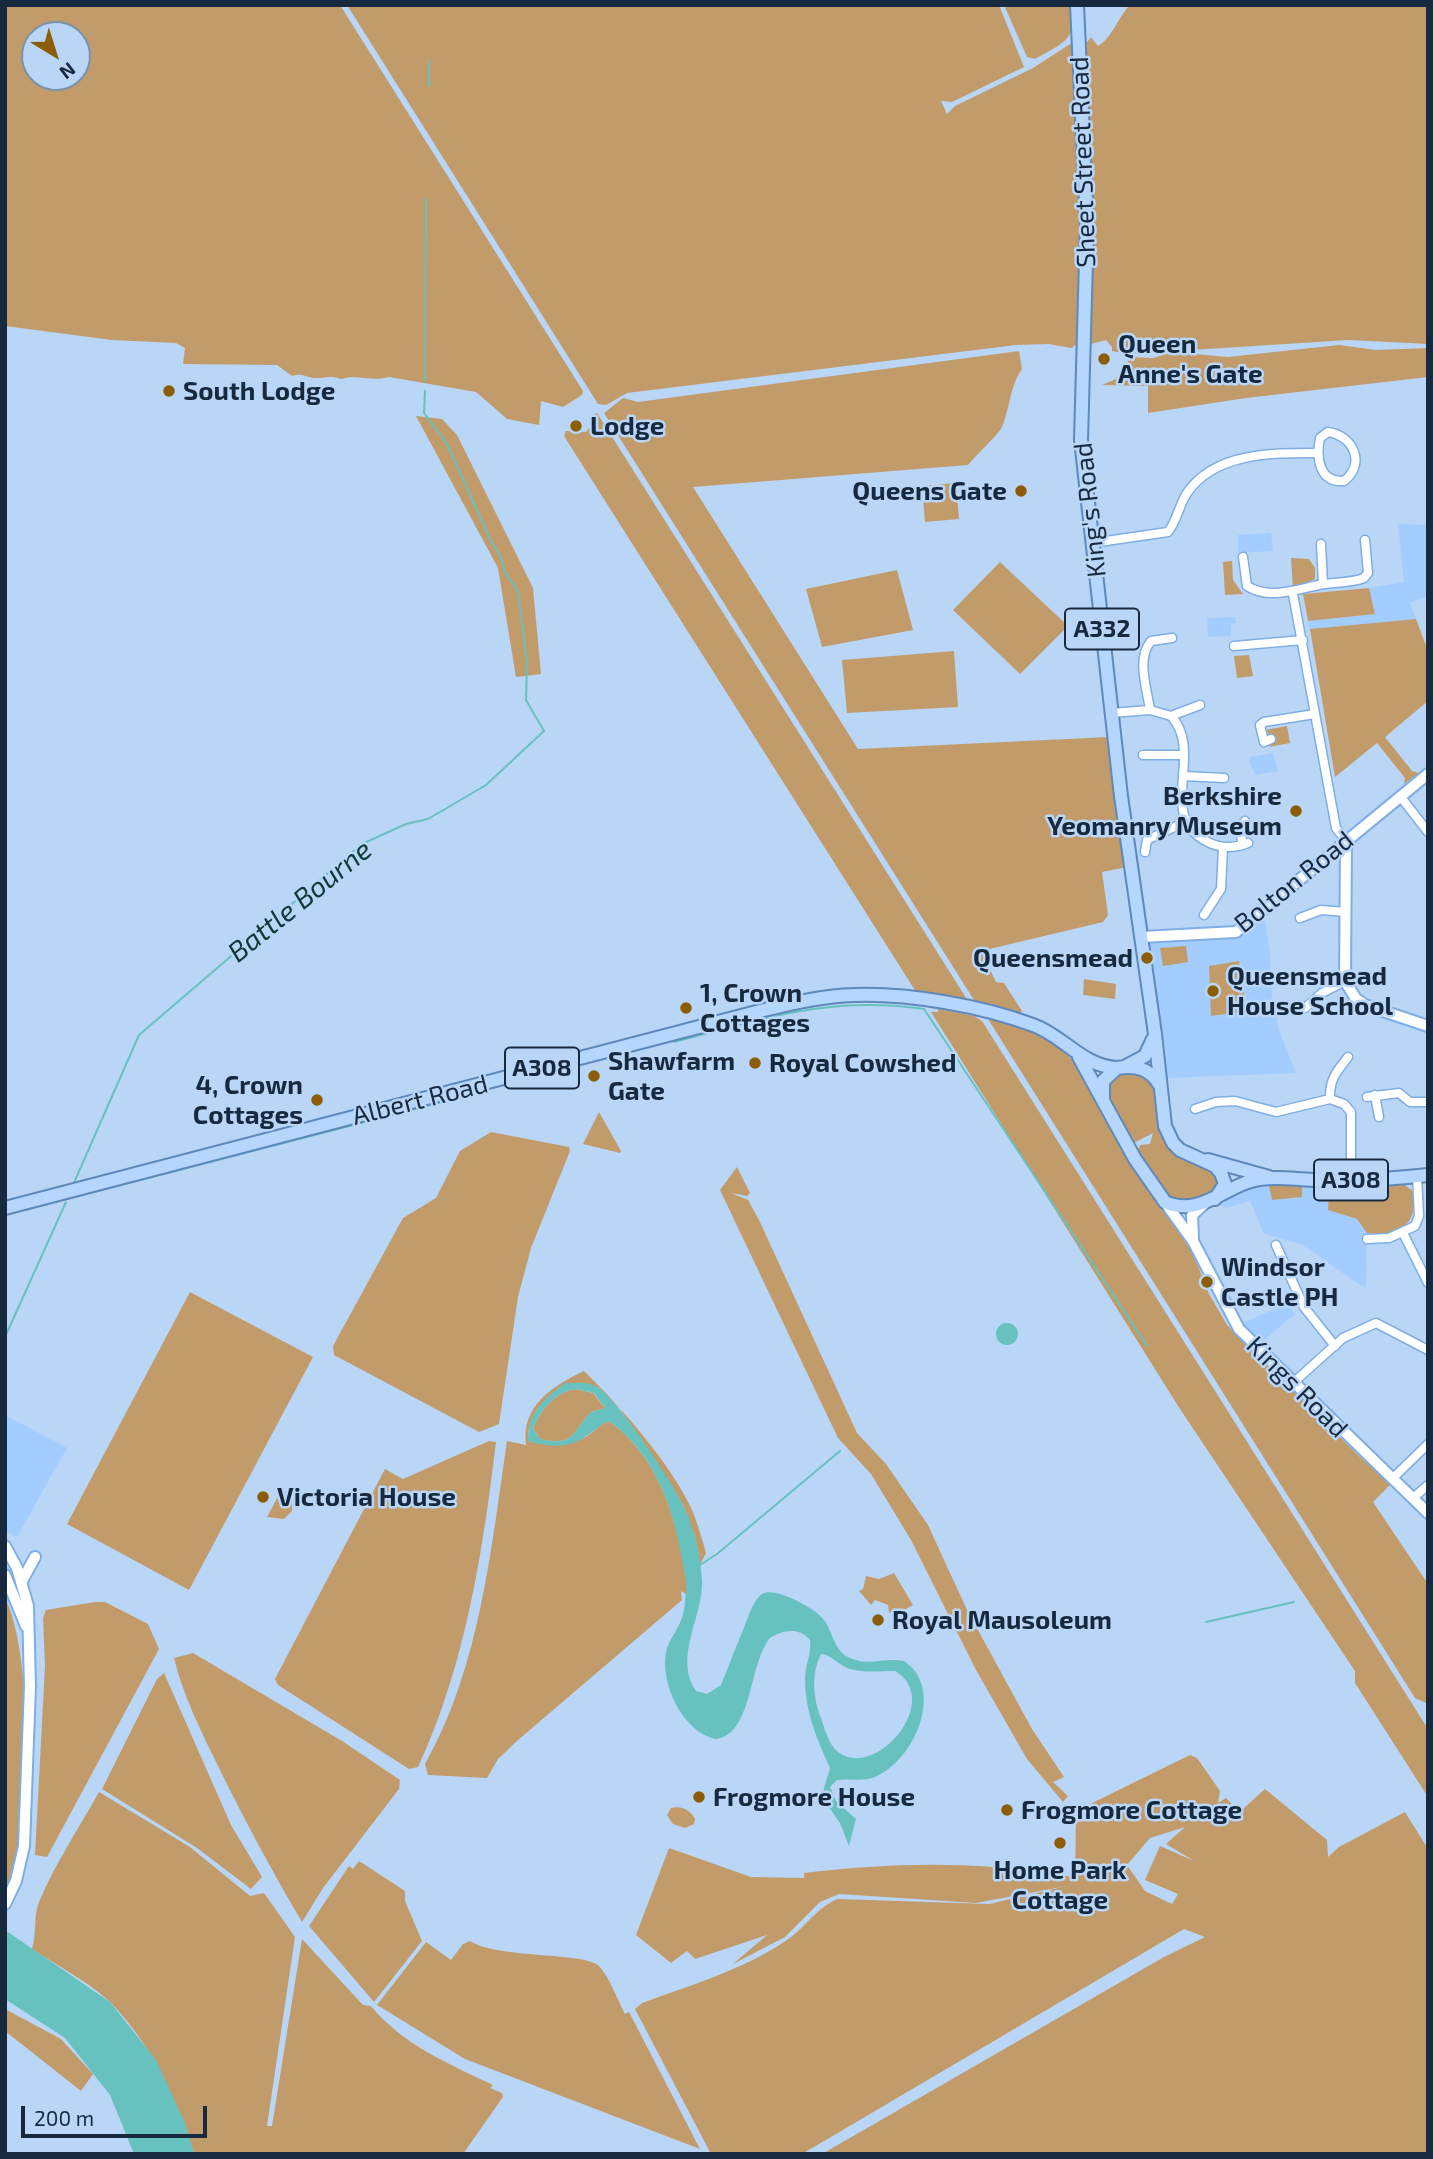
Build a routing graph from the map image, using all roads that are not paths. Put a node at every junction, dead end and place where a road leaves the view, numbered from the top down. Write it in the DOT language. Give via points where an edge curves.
graph roads {
  1 [pos="1077,5"];
  2 [pos="1086,320"];
  3 [pos="1317,453"];
  4 [pos="1365,540"];
  5 [pos="1092,543"];
  6 [pos="1321,544"];
  7 [pos="1243,557"];
  8 [pos="1323,584"];
  9 [pos="1293,594"];
  10 [pos="1172,638"];
  11 [pos="1303,640"];
  12 [pos="1234,646"];
  13 [pos="1200,705"];
  14 [pos="1150,710"];
  15 [pos="1111,713"];
  16 [pos="1315,714"];
  17 [pos="1171,716"];
  18 [pos="1271,739"];
  19 [pos="1143,755"];
  20 [pos="1184,755"];
  21 [pos="1428,774"];
  22 [pos="1184,776"];
  23 [pos="1224,778"];
  24 [pos="1400,796"];
  25 [pos="1245,821"];
  26 [pos="1185,822"];
  27 [pos="1428,832"];
  28 [pos="1346,841"];
  29 [pos="1223,848"];
  30 [pos="1145,852"];
  31 [pos="1346,912"];
  32 [pos="1204,915"];
  33 [pos="1300,918"];
  34 [pos="1141,937"];
  35 [pos="1345,981"];
  36 [pos="1304,1008"];
  37 [pos="1428,1026"];
  38 [pos="1155,1034"];
  39 [pos="1077,1053"];
  40 [pos="1348,1057"];
  41 [pos="1121,1067"];
  42 [pos="1160,1085"];
  43 [pos="1330,1099"];
  44 [pos="1104,1102"];
  45 [pos="1421,1105"];
  46 [pos="1195,1109"];
  47 [pos="1378,1117"];
  48 [pos="1205,1159"];
  49 [pos="1422,1176"];
  50 [pos="1273,1178"];
  51 [pos="1351,1181"];
  52 [pos="1211,1201"];
  53 [pos="1166,1202"];
  54 [pos="5,1208"];
  55 [pos="1403,1233"];
  56 [pos="1367,1239"];
  57 [pos="1193,1241"];
  58 [pos="1276,1245"];
  59 [pos="1428,1283"];
  60 [pos="1335,1346"];
  61 [pos="1428,1350"];
  62 [pos="1293,1383"];
  63 [pos="1428,1444"];
  64 [pos="1392,1479"];
  65 [pos="1428,1485"];
  66 [pos="1413,1498"];
  67 [pos="1428,1513"];
  68 [pos="6,1548"];
  69 [pos="36,1557"];
  70 [pos="5,1575"];
  71 [pos="22,1581"];
  72 [pos="29,1635"];
  73 [pos="5,1904"];
  1 -- 2 [label="main road, Sheet Street Road / A332" via="1085,134"];
  2 -- 5 [label="main road, King's Road / A332" via="1082,440"];
  3 -- 3 [label="street" via="1320,438 1328,432 1338,433 1356,454 1356,466 1344,481 1335,482 1327,478"];
  3 -- 5 [label="street" via="1258,453 1228,463 1200,478 1187,493 1168,532"];
  4 -- 8 [label="street" via="1368,573 1364,578"];
  5 -- 15 [label="main road, King's Road / A332"];
  6 -- 8 [label="street"];
  7 -- 9 [label="street" via="1247,586"];
  8 -- 9 [label="street"];
  9 -- 11 [label="street"];
  10 -- 14 [label="street" via="1151,641 1145,648 1142,660"];
  11 -- 12 [label="street"];
  11 -- 16 [label="street"];
  13 -- 17 [label="street"];
  14 -- 15 [label="street"];
  14 -- 17 [label="street"];
  15 -- 34 [label="main road, King's Road / A332"];
  16 -- 18 [label="street" via="1264,722 1260,725 1264,742"];
  16 -- 28 [label="street" via="1336,828"];
  17 -- 20 [label="street" via="1181,730"];
  19 -- 20 [label="street"];
  20 -- 22 [label="street"];
  21 -- 24 [label="street, Bolton Road"];
  22 -- 23 [label="street"];
  22 -- 26 [label="street" via="1181,809"];
  24 -- 27 [label="street"];
  24 -- 28 [label="street, Bolton Road"];
  25 -- 29 [label="street" via="1241,826 1245,844"];
  26 -- 29 [label="street" via="1201,839"];
  26 -- 30 [label="street" via="1147,840"];
  28 -- 31 [label="street"];
  28 -- 34 [label="street, Bolton Road" via="1236,932"];
  29 -- 32 [label="street" via="1222,889"];
  31 -- 33 [label="street" via="1321,910"];
  31 -- 35 [label="street"];
  34 -- 38 [label="main road, King's Road / A332"];
  35 -- 36 [label="street"];
  35 -- 37 [label="street" via="1365,1005"];
  38 -- 41 [label="main road" via="1145,1056"];
  38 -- 42 [label="main road, King's Road / A332"];
  39 -- 41 [label="main road, Albert Road / A308" via="1102,1067"];
  39 -- 44 [label="main road, Albert Road / A308"];
  39 -- 54 [label="main road, Albert Road / A308" via="1041,1028 975,1009 880,995 830,997 764,1010"];
  40 -- 43 [label="street" via="1329,1084"];
  41 -- 42 [label="main road, Albert Road" via="1151,1072"];
  41 -- 44 [label="main road" via="1104,1081"];
  42 -- 48 [label="main road, King's Road" via="1168,1135 1180,1150"];
  43 -- 46 [label="street" via="1276,1112 1235,1101"];
  43 -- 51 [label="street" via="1351,1112"];
  44 -- 53 [label="main road, Albert Road"];
  45 -- 47 [label="street" via="1399,1093 1371,1096"];
  48 -- 50 [label="main road, A308"];
  48 -- 52 [label="main road" via="1224,1178 1223,1190"];
  49 -- 51 [label="main road, A308"];
  49 -- 55 [label="street" via="1419,1216 1415,1226"];
  50 -- 51 [label="main road, A308"];
  50 -- 52 [label="main road, A308" via="1252,1181"];
  52 -- 53 [label="main road" via="1180,1206"];
  52 -- 57 [label="street" via="1192,1215"];
  53 -- 57 [label="street, Kings Road"];
  55 -- 56 [label="street"];
  55 -- 59 [label="street"];
  57 -- 62 [label="street, Kings Road" via="1239,1329"];
  58 -- 60 [label="street" via="1304,1307"];
  60 -- 61 [label="street" via="1376,1323"];
  60 -- 62 [label="street"];
  62 -- 64 [label="street, Kings Road"];
  63 -- 64 [label="street"];
  64 -- 66 [label="street, Kings Road"];
  65 -- 66 [label="street"];
  66 -- 67 [label="street, Kings Road"];
  68 -- 71 [label="street"];
  69 -- 71 [label="street"];
  70 -- 72 [label="street"];
  71 -- 72 [label="street"];
  72 -- 73 [label="street" via="24,1846"];
}
